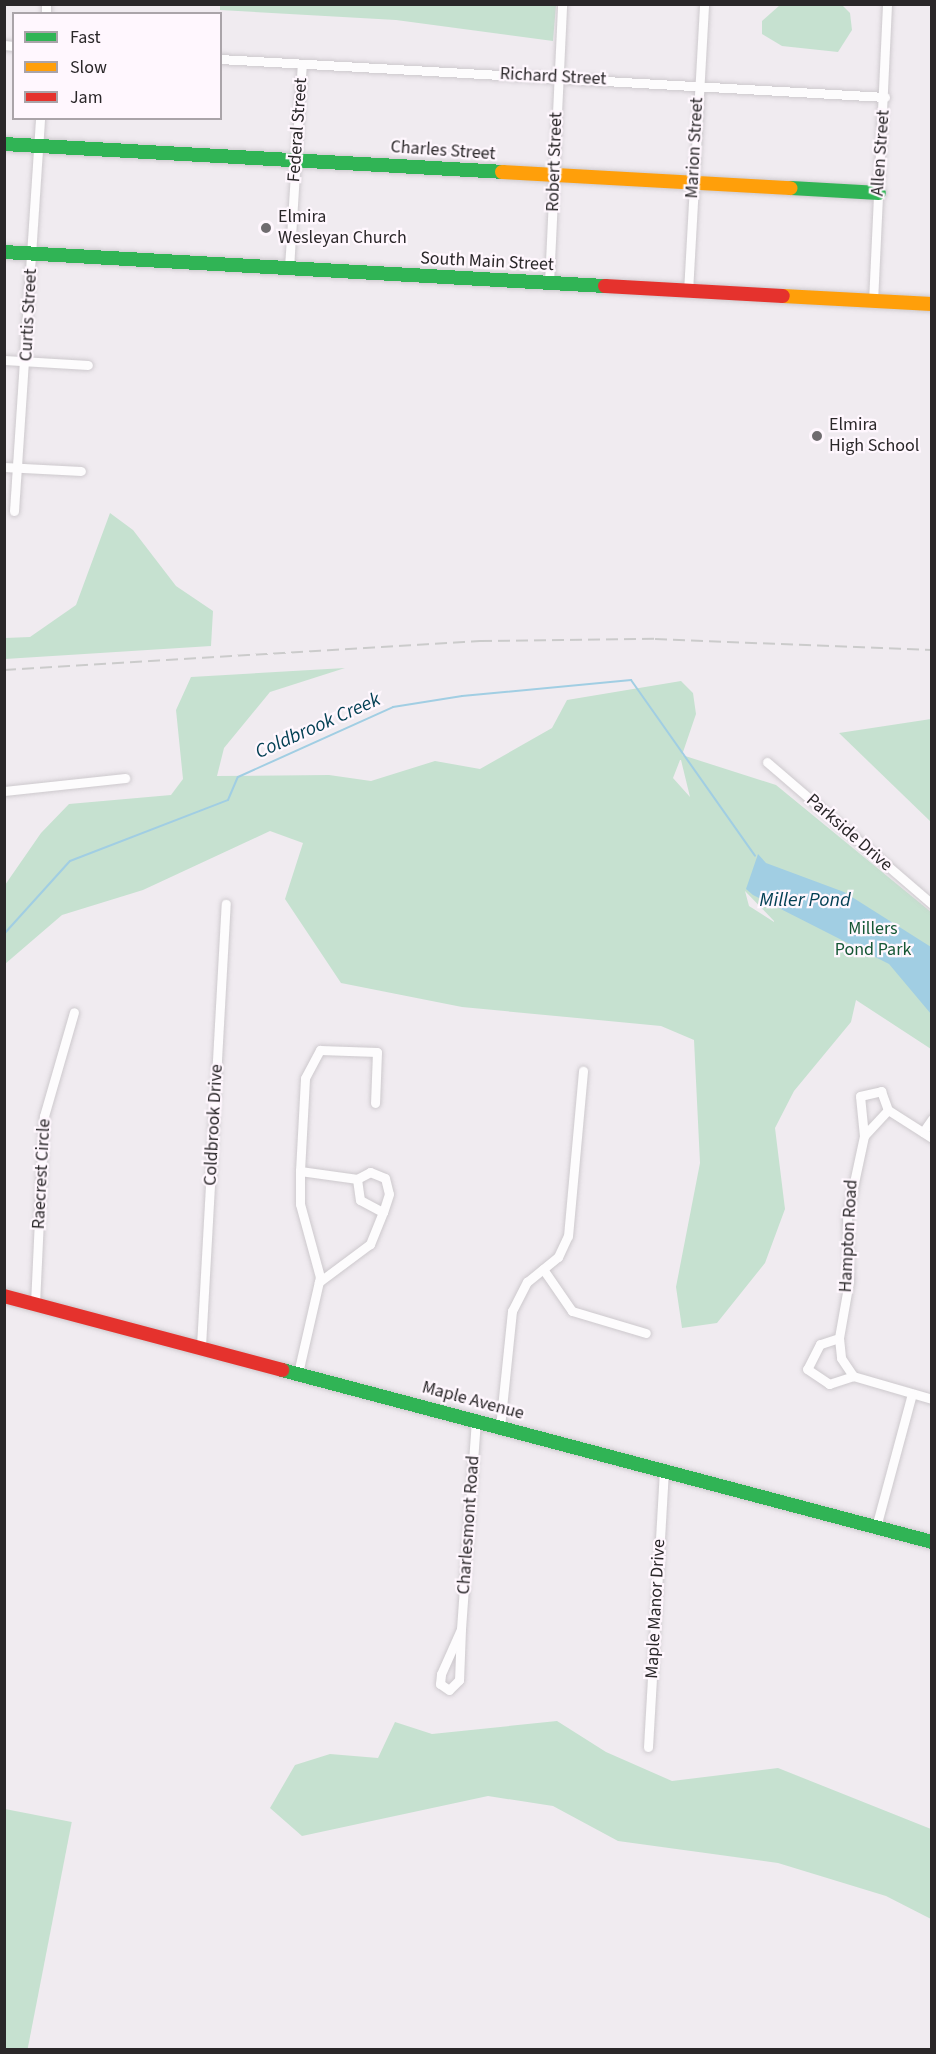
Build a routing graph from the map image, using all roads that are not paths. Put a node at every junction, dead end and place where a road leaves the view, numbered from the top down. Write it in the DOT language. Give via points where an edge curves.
graph roads {
  1 [pos="562,4"];
  2 [pos="704,4"];
  3 [pos="887,4"];
  4 [pos="222,59"];
  5 [pos="302,64"];
  6 [pos="558,78"];
  7 [pos="698,85"];
  8 [pos="885,97"];
  9 [pos="40,120"];
  10 [pos="4,144"];
  11 [pos="39,146"];
  12 [pos="297,160"];
  13 [pos="554,176"];
  14 [pos="693,182"];
  15 [pos="879,193"];
  16 [pos="4,252"];
  17 [pos="33,253"];
  18 [pos="289,268"];
  19 [pos="549,283"];
  20 [pos="688,292"];
  21 [pos="873,302"];
  22 [pos="932,304"];
  23 [pos="4,360"];
  24 [pos="26,361"];
  25 [pos="88,365"];
  26 [pos="4,467"];
  27 [pos="18,468"];
  28 [pos="81,471"];
  29 [pos="14,512"];
  30 [pos="767,762"];
  31 [pos="125,778"];
  32 [pos="4,791"];
  33 [pos="226,904"];
  34 [pos="932,904"];
  35 [pos="75,1012"];
  36 [pos="583,1071"];
  37 [pos="375,1103"];
  38 [pos="888,1110"];
  39 [pos="932,1119"];
  40 [pos="927,1135"];
  41 [pos="864,1136"];
  42 [pos="300,1171"];
  43 [pos="357,1179"];
  44 [pos="382,1212"];
  45 [pos="543,1269"];
  46 [pos="319,1282"];
  47 [pos="4,1296"];
  48 [pos="35,1304"];
  49 [pos="646,1333"];
  50 [pos="839,1338"];
  51 [pos="201,1346"];
  52 [pos="298,1373"];
  53 [pos="853,1376"];
  54 [pos="912,1394"];
  55 [pos="932,1399"];
  56 [pos="476,1421"];
  57 [pos="500,1427"];
  58 [pos="664,1470"];
  59 [pos="876,1527"];
  60 [pos="932,1542"];
  61 [pos="461,1629"];
  62 [pos="648,1747"];
  1 -- 6 [label="street, Robert Street"];
  2 -- 7 [label="street, Marion Street"];
  3 -- 8 [label="street, Allen Street"];
  4 -- 5 [label="street, Richard Street"];
  5 -- 6 [label="street, Richard Street"];
  5 -- 12 [label="street, Federal Street"];
  6 -- 7 [label="street, Richard Street"];
  6 -- 13 [label="street, Robert Street"];
  7 -- 8 [label="street, Richard Street"];
  7 -- 14 [label="street, Marion Street"];
  8 -- 15 [label="street, Allen Street"];
  9 -- 11 [label="street, Curtis Street"];
  10 -- 11 [label="street, Charles Street"];
  11 -- 12 [label="street, Charles Street"];
  11 -- 17 [label="street, Curtis Street"];
  12 -- 13 [label="street, Charles Street"];
  12 -- 18 [label="street, Federal Street"];
  13 -- 14 [label="street, Charles Street"];
  13 -- 19 [label="street, Robert Street"];
  14 -- 15 [label="street, Charles Street"];
  14 -- 20 [label="street, Marion Street"];
  15 -- 21 [label="street, Allen Street"];
  16 -- 17 [label="street, South Main Street"];
  17 -- 18 [label="street, South Main Street"];
  17 -- 24 [label="street, Curtis Street"];
  18 -- 19 [label="street, South Main Street"];
  19 -- 20 [label="street, South Main Street"];
  20 -- 21 [label="street, South Main Street"];
  21 -- 22 [label="street, South Main Street"];
  23 -- 24 [label="street"];
  24 -- 25 [label="street"];
  24 -- 27 [label="street, Curtis Street"];
  26 -- 27 [label="street"];
  27 -- 28 [label="street"];
  27 -- 29 [label="street, Curtis Street"];
  30 -- 34 [label="street, Parkside Drive"];
  31 -- 32 [label="street"];
  33 -- 51 [label="street, Coldbrook Drive"];
  35 -- 48 [label="street, Raecrest Circle" via="44,1116"];
  36 -- 45 [label="street" via="568,1236 558,1257"];
  37 -- 42 [label="street" via="377,1052 320,1050 305,1078"];
  38 -- 40 [label="street, Hampton Road"];
  38 -- 41 [label="street, Hampton Road"];
  38 -- 41 [label="street, Hampton Road" via="881,1091 861,1096"];
  39 -- 40 [label="street"];
  41 -- 50 [label="street, Hampton Road" via="849,1195 849,1281"];
  42 -- 43 [label="street"];
  42 -- 46 [label="street" via="300,1204 315,1245"];
  43 -- 44 [label="street" via="360,1200"];
  43 -- 44 [label="street" via="370,1172 385,1178 389,1194"];
  44 -- 46 [label="street" via="370,1244"];
  45 -- 49 [label="street" via="572,1311"];
  45 -- 57 [label="street" via="527,1282 512,1311"];
  46 -- 52 [label="street"];
  47 -- 48 [label="street, Maple Avenue"];
  48 -- 51 [label="street, Maple Avenue"];
  50 -- 53 [label="street, Hampton Road" via="841,1358"];
  50 -- 53 [label="street" via="820,1344 807,1369 829,1384"];
  51 -- 52 [label="street, Maple Avenue"];
  52 -- 56 [label="street, Maple Avenue"];
  53 -- 54 [label="street"];
  54 -- 55 [label="street"];
  54 -- 59 [label="street"];
  56 -- 57 [label="street, Maple Avenue"];
  56 -- 61 [label="street, Charlesmont Road"];
  57 -- 58 [label="street, Maple Avenue"];
  58 -- 59 [label="street, Maple Avenue"];
  58 -- 62 [label="street, Maple Manor Drive"];
  59 -- 60 [label="street, Maple Avenue"];
  61 -- 61 [label="street, Charlesmont Road" via="441,1674 440,1684 448,1690 459,1680"];
}
